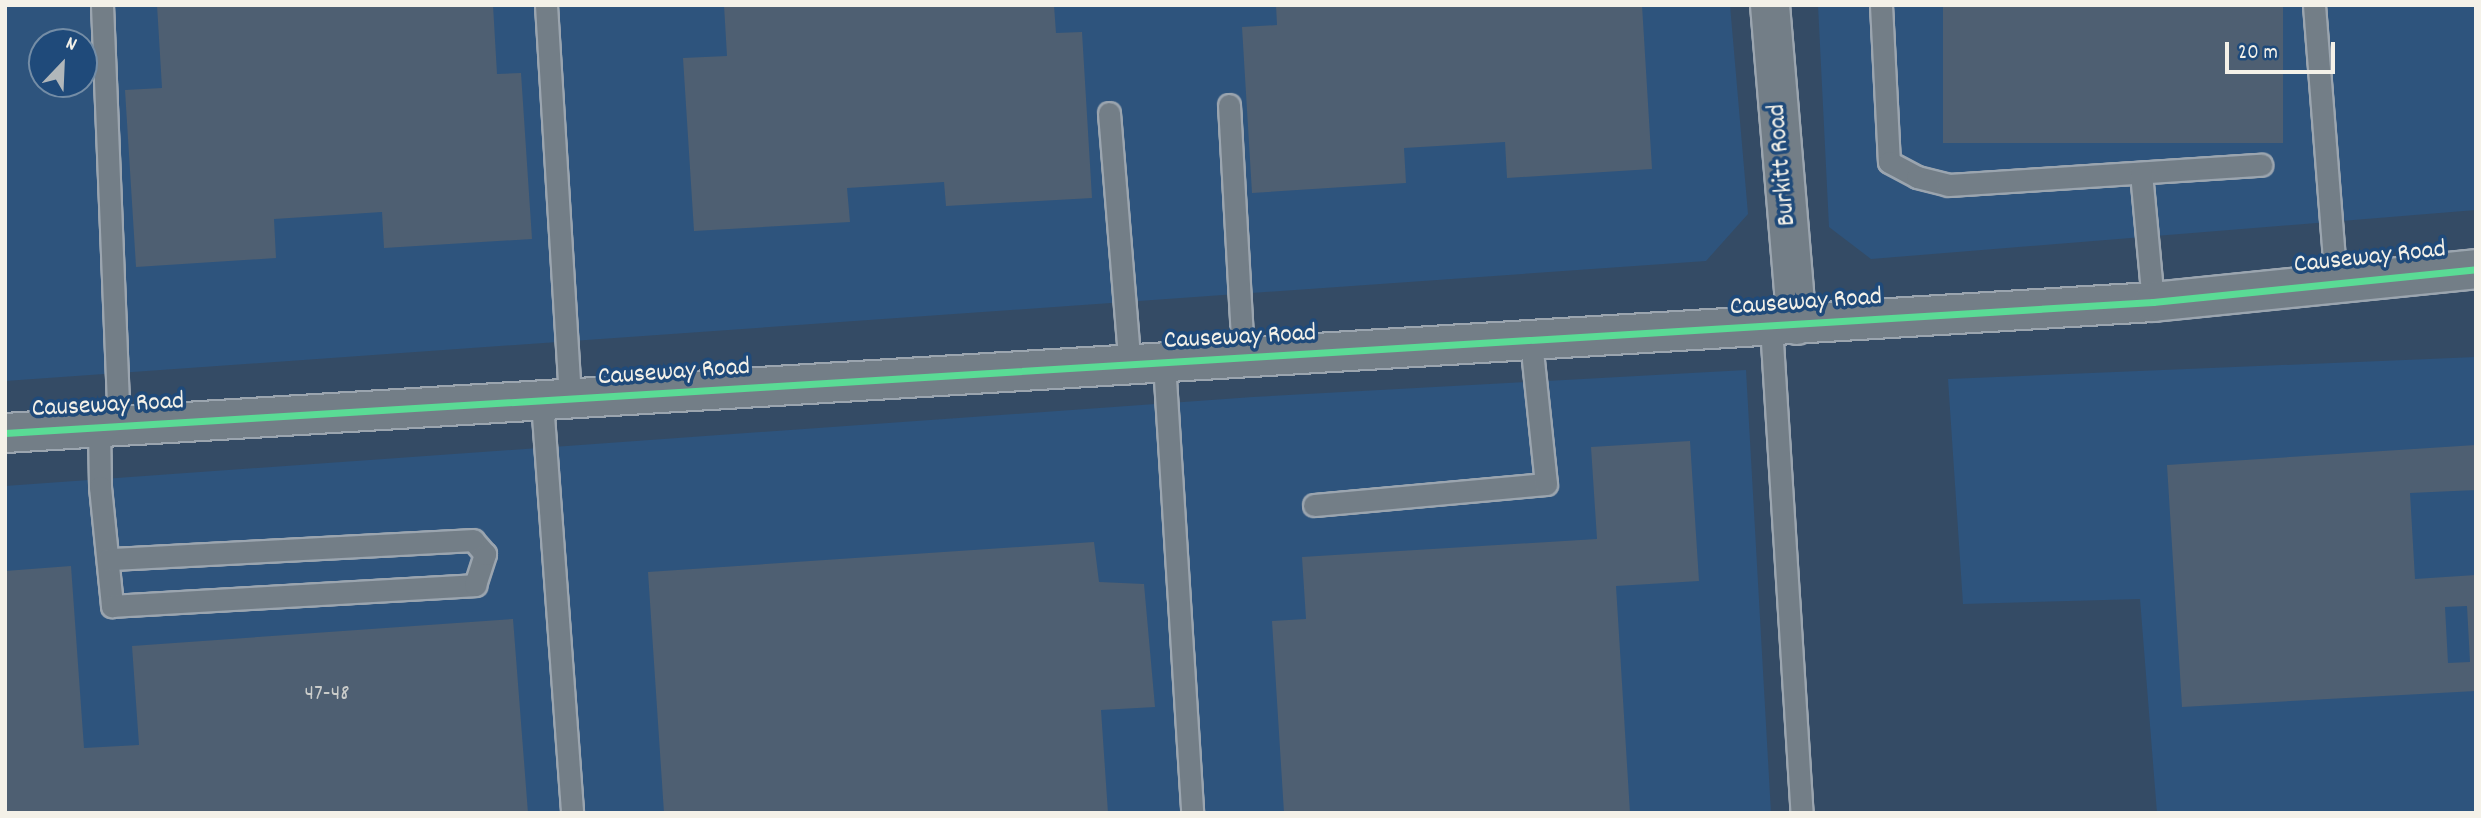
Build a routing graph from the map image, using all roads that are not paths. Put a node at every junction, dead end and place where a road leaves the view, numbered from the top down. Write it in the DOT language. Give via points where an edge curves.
graph roads {
  1 [pos="102,5"];
  2 [pos="546,5"];
  3 [pos="1770,5"];
  4 [pos="1881,5"];
  5 [pos="2314,5"];
  6 [pos="1229,105"];
  7 [pos="1109,113"];
  8 [pos="2261,165"];
  9 [pos="2141,173"];
  10 [pos="2476,269"];
  11 [pos="2336,282"];
  12 [pos="2153,302"];
  13 [pos="1784,325"];
  14 [pos="1531,341"];
  15 [pos="1243,359"];
  16 [pos="1147,365"];
  17 [pos="556,401"];
  18 [pos="109,427"];
  19 [pos="5,433"];
  20 [pos="1314,505"];
  21 [pos="108,559"];
  22 [pos="572,813"];
  23 [pos="1192,813"];
  24 [pos="1802,813"];
  1 -- 18 [label="lane"];
  2 -- 17 [label="lane"];
  3 -- 13 [label="street, Burkitt Road"];
  4 -- 9 [label="lane" via="1889,162 1948,185"];
  5 -- 11 [label="lane"];
  6 -- 15 [label="lane"];
  7 -- 16 [label="lane"];
  8 -- 9 [label="lane"];
  9 -- 12 [label="lane"];
  10 -- 11 [label="street, Causeway Road"];
  11 -- 12 [label="street, Causeway Road"];
  12 -- 13 [label="street, Causeway Road"];
  13 -- 14 [label="street, Causeway Road"];
  13 -- 24 [label="lane"];
  14 -- 15 [label="street, Causeway Road"];
  14 -- 20 [label="lane" via="1546,484"];
  15 -- 16 [label="street, Causeway Road"];
  16 -- 17 [label="street, Causeway Road"];
  16 -- 23 [label="lane"];
  17 -- 18 [label="street, Causeway Road"];
  17 -- 22 [label="lane"];
  18 -- 19 [label="street, Causeway Road"];
  18 -- 21 [label="lane"];
  21 -- 21 [label="lane" via="473,540 485,554 475,584 112,606"];
}
